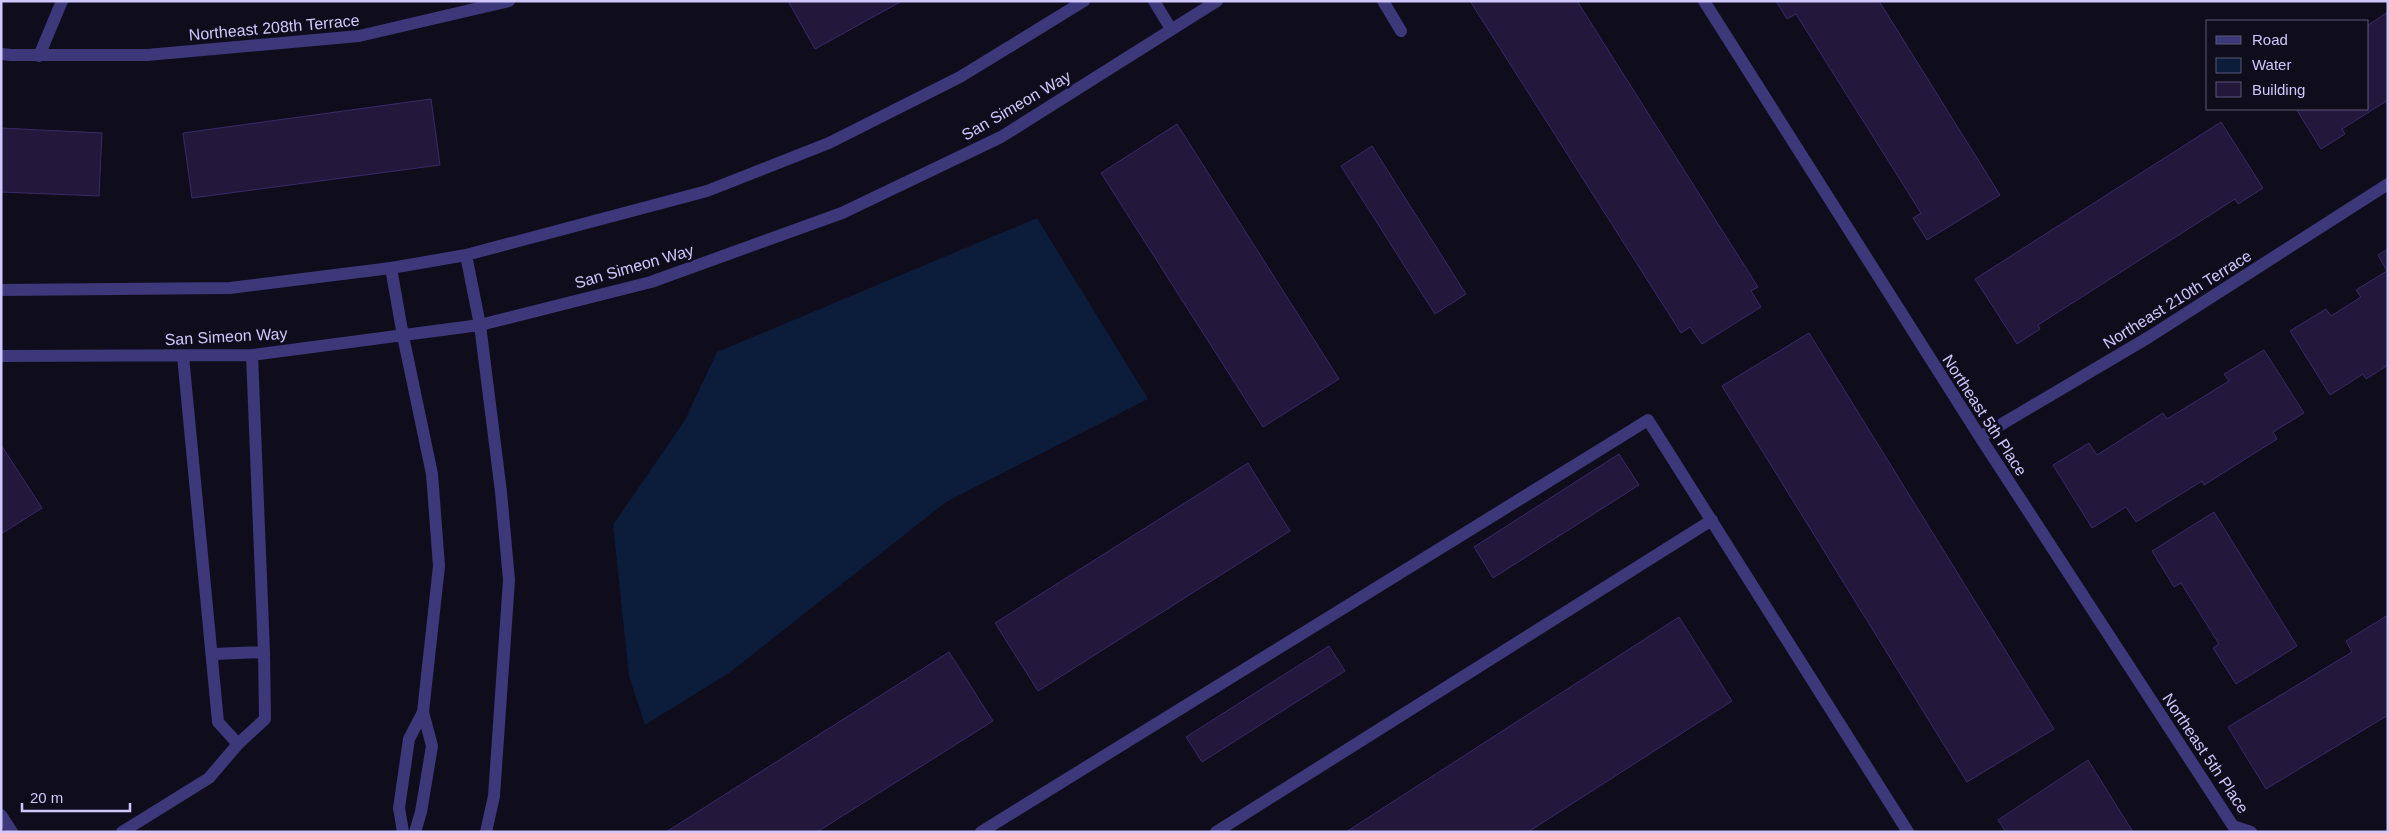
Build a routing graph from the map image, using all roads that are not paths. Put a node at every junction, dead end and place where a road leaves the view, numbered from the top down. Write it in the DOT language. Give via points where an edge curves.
graph roads {
  1 [pos="62,1"];
  2 [pos="509,1"];
  3 [pos="1084,1"];
  4 [pos="1154,1"];
  5 [pos="1217,1"];
  6 [pos="1382,1"];
  7 [pos="1704,1"];
  8 [pos="1171,29"];
  9 [pos="1401,31"];
  10 [pos="1,54"];
  11 [pos="39,56"];
  12 [pos="2388,184"];
  13 [pos="466,255"];
  14 [pos="391,268"];
  15 [pos="1,290"];
  16 [pos="480,325"];
  17 [pos="403,336"];
  18 [pos="252,354"];
  19 [pos="1,356"];
  20 [pos="183,356"];
  21 [pos="1980,437"];
  22 [pos="1712,520"];
  23 [pos="264,652"];
  24 [pos="213,654"];
  25 [pos="423,712"];
  26 [pos="238,744"];
  27 [pos="1,815"];
  28 [pos="12,832"];
  29 [pos="122,832"];
  30 [pos="403,832"];
  31 [pos="414,832"];
  32 [pos="486,832"];
  33 [pos="981,832"];
  34 [pos="1216,832"];
  35 [pos="1908,832"];
  36 [pos="2251,832"];
  1 -- 11 [label="street"];
  2 -- 11 [label="street, Northeast 208th Terrace" via="359,36 147,55"];
  3 -- 13 [label="street" via="960,77 829,143 707,191"];
  4 -- 8 [label="street"];
  5 -- 8 [label="street, San Simeon Way"];
  6 -- 9 [label="street"];
  7 -- 21 [label="street, Northeast 5th Place"];
  8 -- 16 [label="street, San Simeon Way" via="1002,137 842,213 651,282"];
  10 -- 11 [label="street, Northeast 208th Terrace"];
  12 -- 21 [label="street, Northeast 210th Terrace" via="2149,337"];
  13 -- 14 [label="street"];
  13 -- 16 [label="street"];
  14 -- 15 [label="street" via="230,288"];
  14 -- 17 [label="street"];
  16 -- 17 [label="street, San Simeon Way"];
  16 -- 32 [label="street" via="509,580 494,796"];
  17 -- 18 [label="street, San Simeon Way"];
  17 -- 25 [label="street" via="432,474 439,566"];
  18 -- 20 [label="street, San Simeon Way"];
  18 -- 23 [label="street"];
  19 -- 20 [label="street, San Simeon Way"];
  20 -- 24 [label="street"];
  21 -- 36 [label="street, Northeast 5th Place" via="2233,826"];
  22 -- 33 [label="street" via="1648,420"];
  22 -- 34 [label="street"];
  22 -- 35 [label="street"];
  23 -- 24 [label="street"];
  23 -- 26 [label="street" via="265,719"];
  24 -- 26 [label="street" via="218,722"];
  25 -- 30 [label="street" via="409,739 399,808"];
  25 -- 31 [label="street" via="432,746 421,812"];
  26 -- 29 [label="street" via="209,778"];
  27 -- 28 [label="street"];
}
